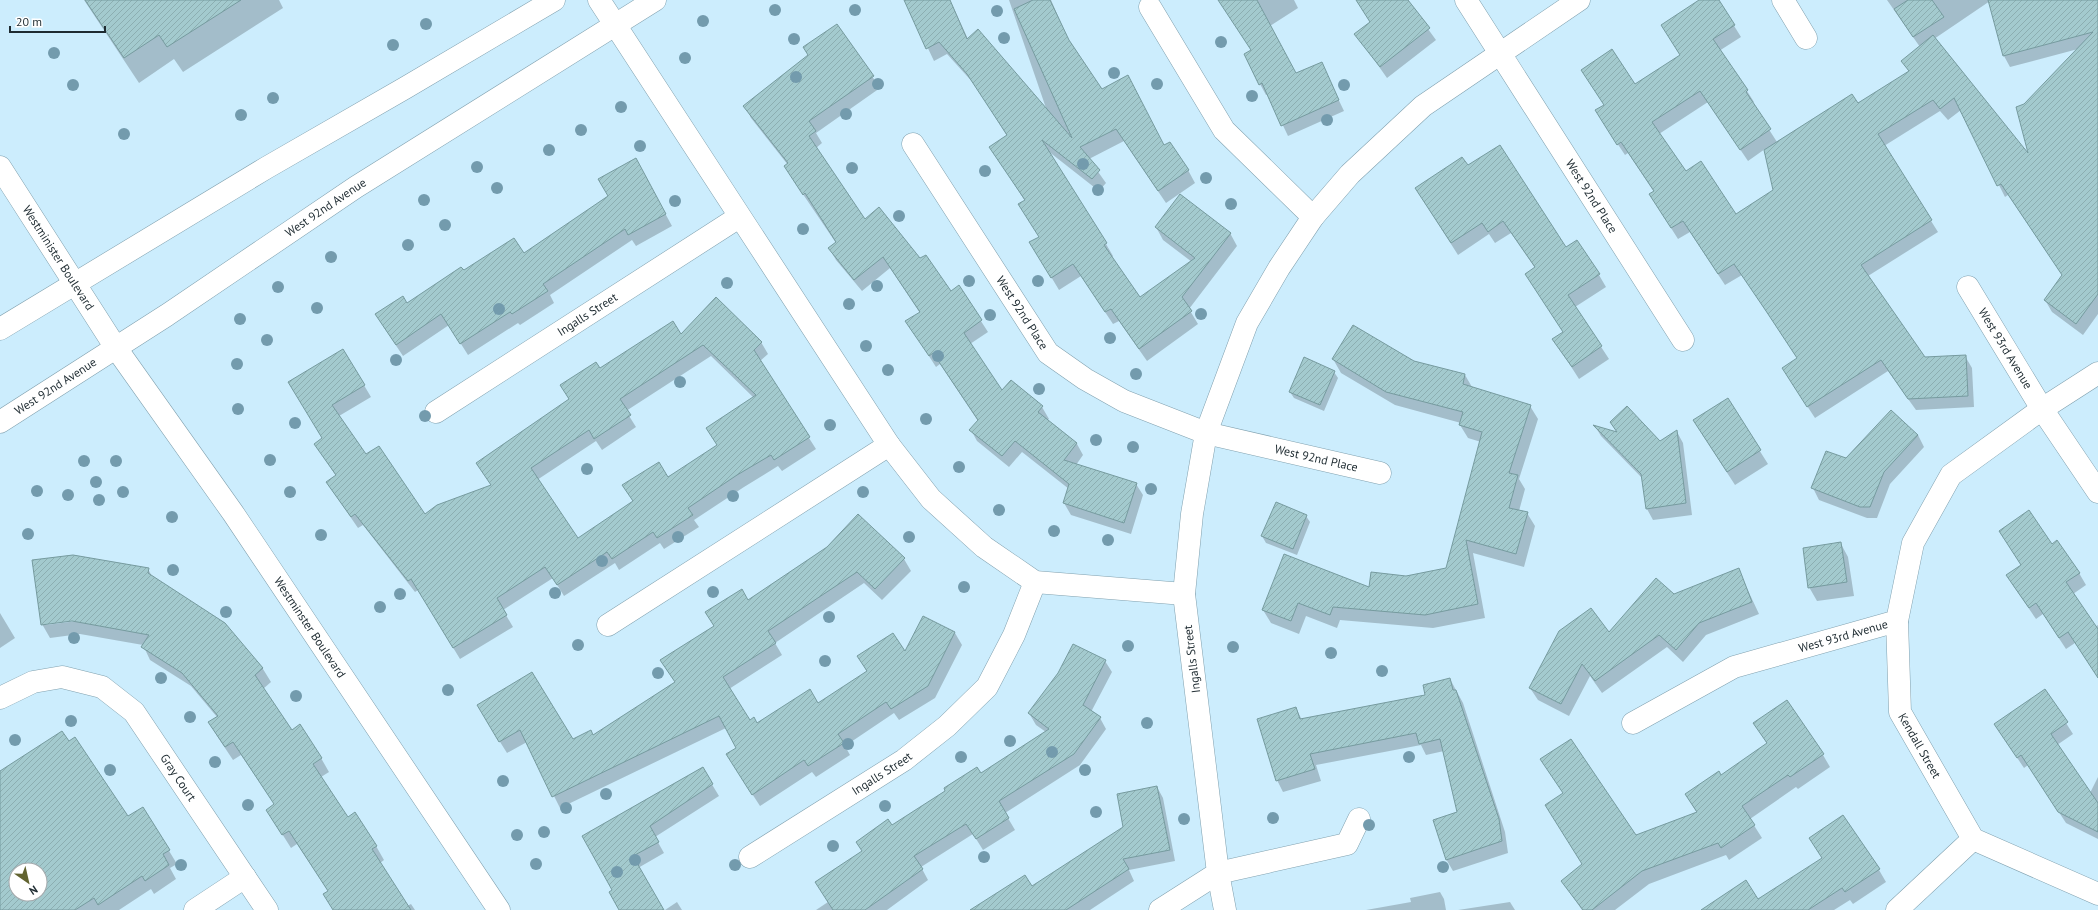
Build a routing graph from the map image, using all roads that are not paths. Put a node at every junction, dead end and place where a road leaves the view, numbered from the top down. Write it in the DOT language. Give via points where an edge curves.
graph roads {
  1 [pos="554,0"];
  2 [pos="599,0"];
  3 [pos="654,0"];
  4 [pos="1466,0"];
  5 [pos="1579,0"];
  6 [pos="1783,0"];
  7 [pos="1150,7"];
  8 [pos="615,25"];
  9 [pos="1806,38"];
  10 [pos="1500,52"];
  11 [pos="913,144"];
  12 [pos="0,167"];
  13 [pos="739,217"];
  14 [pos="1313,217"];
  15 [pos="74,285"];
  16 [pos="1968,287"];
  17 [pos="0,329"];
  18 [pos="1683,340"];
  19 [pos="116,348"];
  20 [pos="2098,373"];
  21 [pos="2042,409"];
  22 [pos="436,412"];
  23 [pos="0,422"];
  24 [pos="1206,432"];
  25 [pos="889,445"];
  26 [pos="1380,473"];
  27 [pos="2098,492"];
  28 [pos="1035,582"];
  29 [pos="1184,594"];
  30 [pos="1897,621"];
  31 [pos="608,625"];
  32 [pos="0,698"];
  33 [pos="1633,723"];
  34 [pos="1359,819"];
  35 [pos="1973,839"];
  36 [pos="750,856"];
  37 [pos="1218,873"];
  38 [pos="245,877"];
  39 [pos="2098,894"];
  40 [pos="195,910"];
  41 [pos="267,910"];
  42 [pos="499,910"];
  43 [pos="1160,910"];
  44 [pos="1225,910"];
  45 [pos="1897,910"];
  1 -- 15 [label="street" via="266,168"];
  2 -- 8 [label="street"];
  3 -- 8 [label="street, West 92nd Avenue"];
  4 -- 10 [label="street, West 92nd Place"];
  5 -- 10 [label="street"];
  6 -- 9 [label="street"];
  7 -- 14 [label="street" via="1224,130"];
  8 -- 13 [label="street"];
  8 -- 19 [label="street, West 92nd Avenue" via="356,187"];
  10 -- 14 [label="street" via="1423,106 1350,174"];
  10 -- 18 [label="street, West 92nd Place"];
  11 -- 24 [label="street, West 92nd Place" via="1048,353 1085,379 1124,401"];
  12 -- 15 [label="street, Westminister Boulevard"];
  13 -- 22 [label="street, Ingalls Street"];
  13 -- 25 [label="street"];
  14 -- 24 [label="street" via="1247,323"];
  15 -- 17 [label="street"];
  15 -- 19 [label="street, Westminister Boulevard"];
  16 -- 21 [label="street, West 93rd Avenue"];
  19 -- 23 [label="street, West 92nd Avenue"];
  19 -- 42 [label="street, Westminster Boulevard" via="233,513"];
  20 -- 21 [label="street, West 93rd Avenue"];
  21 -- 27 [label="street, West 93rd Avenue"];
  21 -- 30 [label="street, West 93rd Avenue" via="1951,475 1913,543"];
  24 -- 26 [label="street, West 92nd Place"];
  24 -- 29 [label="street" via="1192,514"];
  25 -- 28 [label="street" via="931,499 984,547"];
  25 -- 31 [label="street"];
  28 -- 29 [label="street"];
  28 -- 36 [label="street, Ingalls Street" via="1014,635 986,687 964,709 904,760"];
  29 -- 37 [label="street, Ingalls Street"];
  30 -- 33 [label="street, West 93rd Avenue" via="1734,668"];
  30 -- 35 [label="street, Kendall Street" via="1900,712"];
  32 -- 38 [label="street, Gray Court" via="33,682 62,677 102,687 134,712"];
  34 -- 37 [label="street" via="1347,844"];
  35 -- 39 [label="street"];
  35 -- 45 [label="street"];
  37 -- 43 [label="street"];
  37 -- 44 [label="street, Ingalls Street"];
  38 -- 40 [label="street"];
  38 -- 41 [label="street, Gray Court"];
}
